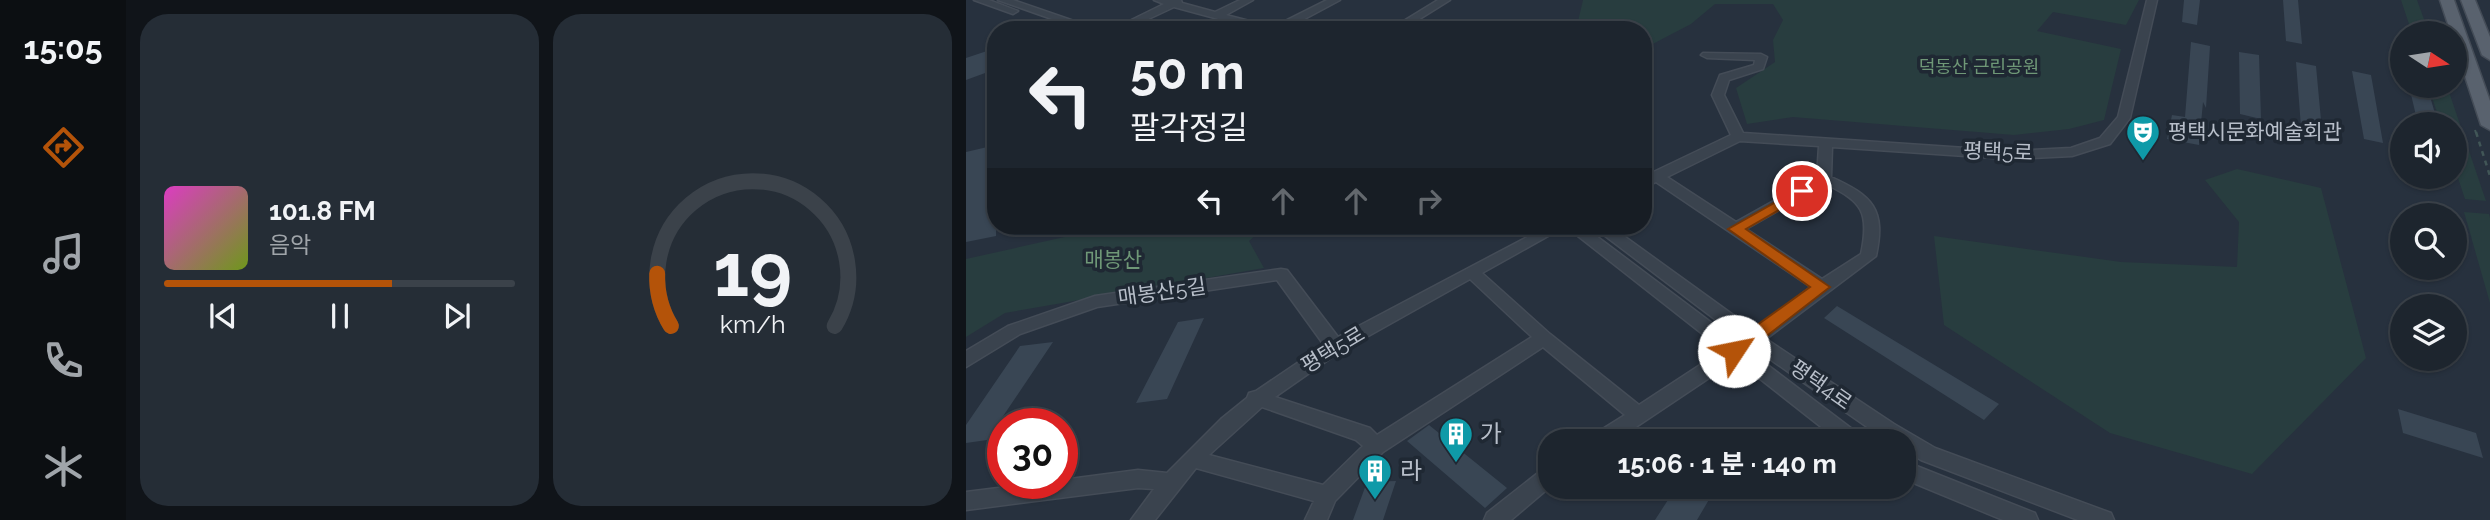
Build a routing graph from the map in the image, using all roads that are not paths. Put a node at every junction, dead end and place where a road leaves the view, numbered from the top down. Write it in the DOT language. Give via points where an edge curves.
graph roads {
  1 [pos="979,0"];
  2 [pos="1159,0"];
  3 [pos="1248,0"];
  4 [pos="1335,0"];
  5 [pos="1445,0"];
  6 [pos="2152,0"];
  7 [pos="2447,0"];
  8 [pos="2468,0"];
  9 [pos="1177,2"];
  10 [pos="1011,3"];
  11 [pos="2490,13"];
  12 [pos="1217,15"];
  13 [pos="1050,21"];
  14 [pos="1067,21"];
  15 [pos="1136,21"];
  16 [pos="1240,21"];
  17 [pos="1292,21"];
  18 [pos="1409,21"];
  19 [pos="2490,24"];
  20 [pos="2490,52"];
  21 [pos="1707,55"];
  22 [pos="2490,125"];
  23 [pos="1738,137"];
  24 [pos="1826,141"];
  25 [pos="1824,178"];
  26 [pos="1652,179"];
  27 [pos="1652,181"];
  28 [pos="1735,229"];
  29 [pos="1542,235"];
  30 [pos="1586,235"];
  31 [pos="1612,235"];
  32 [pos="1472,272"];
  33 [pos="1822,287"];
  34 [pos="1544,338"];
  35 [pos="1754,339"];
  36 [pos="1335,346"];
  37 [pos="1734,351"];
  38 [pos="966,360"];
  39 [pos="1256,398"];
  40 [pos="1638,415"];
  41 [pos="1618,429"];
  42 [pos="1837,429"];
  43 [pos="1376,446"];
  44 [pos="1192,458"];
  45 [pos="1916,475"];
  46 [pos="1168,482"];
  47 [pos="1538,485"];
  48 [pos="1327,495"];
  49 [pos="966,501"];
  50 [pos="1142,520"];
  51 [pos="1317,520"];
  52 [pos="1494,520"];
  53 [pos="2027,520"];
  54 [pos="2103,520"];
  1 -- 10 [label="street"];
  2 -- 9 [label="street"];
  3 -- 12 [label="street"];
  4 -- 17 [label="street"];
  5 -- 18 [label="street"];
  6 -- 24 [label="street, 평택5로" via="2124,118 2105,141 2072,152 2010,155"];
  7 -- 22 [label="main road"];
  8 -- 20 [label="main road"];
  9 -- 12 [label="street"];
  9 -- 15 [label="street"];
  10 -- 13 [label="street"];
  10 -- 14 [label="street"];
  11 -- 19 [label="main road"];
  12 -- 16 [label="street"];
  21 -- 23 [label="street" via="1760,57 1759,67 1724,78 1718,94"];
  23 -- 24 [label="street, 평택5로"];
  23 -- 26 [label="street, 평택5로"];
  24 -- 25 [label="street"];
  25 -- 28 [label="street"];
  25 -- 33 [label="street" via="1859,194 1867,202 1872,224 1868,256"];
  27 -- 28 [label="street"];
  28 -- 33 [label="street"];
  29 -- 32 [label="street, 평택5로"];
  30 -- 37 [label="street, 평택4로"];
  31 -- 35 [label="street, 평택4로"];
  32 -- 34 [label="street"];
  32 -- 36 [label="street, 평택5로"];
  33 -- 35 [label="street"];
  34 -- 40 [label="street"];
  34 -- 43 [label="street"];
  35 -- 37 [label="street"];
  35 -- 54 [label="street, 평택4로" via="1928,454"];
  36 -- 38 [label="street, 매봉산5길" via="1282,274 1095,302 1014,330"];
  36 -- 39 [label="street, 평택5로"];
  37 -- 40 [label="street"];
  37 -- 42 [label="street, 평택4로"];
  39 -- 43 [label="street" via="1363,433"];
  39 -- 44 [label="street, 평택5로"];
  40 -- 41 [label="street"];
  43 -- 48 [label="street"];
  44 -- 46 [label="street, 평택5로"];
  44 -- 48 [label="street"];
  45 -- 53 [label="street"];
  46 -- 49 [label="street" via="1138,479"];
  46 -- 50 [label="street, 평택5로"];
  47 -- 52 [label="street"];
  48 -- 51 [label="street"];
}
